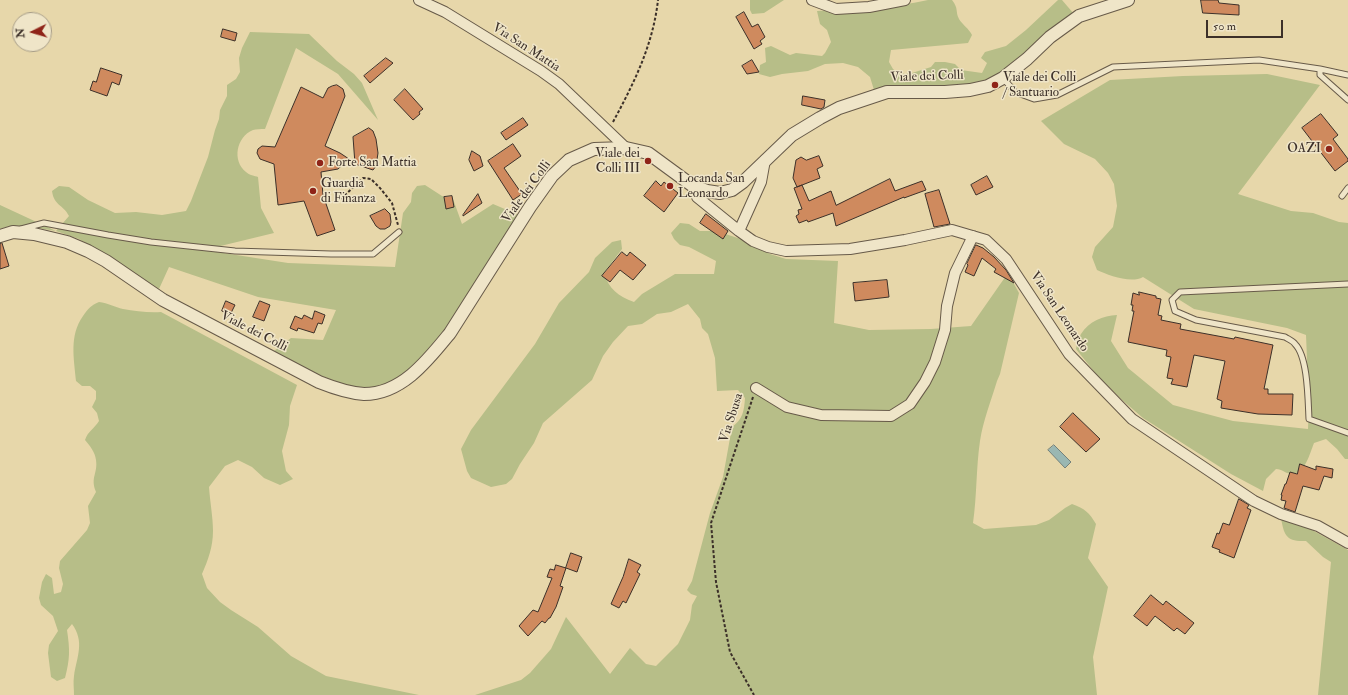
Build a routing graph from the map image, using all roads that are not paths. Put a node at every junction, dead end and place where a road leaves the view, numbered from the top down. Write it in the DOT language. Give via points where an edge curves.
graph roads {
  1 [pos="419,0"];
  2 [pos="812,0"];
  3 [pos="905,0"];
  4 [pos="1128,0"];
  5 [pos="1320,69"];
  6 [pos="1348,75"];
  7 [pos="1003,78"];
  8 [pos="1348,100"];
  9 [pos="626,148"];
  10 [pos="765,160"];
  11 [pos="693,186"];
  12 [pos="1348,188"];
  13 [pos="1342,196"];
  14 [pos="739,231"];
  15 [pos="13,232"];
  16 [pos="399,232"];
  17 [pos="0,236"];
  18 [pos="973,236"];
  19 [pos="1348,284"];
  20 [pos="756,388"];
  21 [pos="1348,432"];
  22 [pos="1348,543"];
  1 -- 9 [label="street, Via San Mattia" via="445,12 541,71 559,84"];
  2 -- 3 [label="street" via="836,9 869,7"];
  4 -- 7 [label="street, Viale dei Colli" via="1079,16 1050,36"];
  5 -- 6 [label="lane"];
  5 -- 7 [label="lane" via="1259,60 1112,67 1057,95 1034,99 1015,92"];
  5 -- 8 [label="lane" via="1320,75"];
  7 -- 10 [label="street, Viale dei Colli" via="988,86 970,90 887,92 861,100 839,108 792,135"];
  9 -- 11 [label="street, Viale dei Colli" via="648,153"];
  9 -- 15 [label="street, Viale dei Colli" via="594,149 568,160 552,176 530,207 436,351 408,378 393,387 364,394 337,389 319,382 163,300 88,251 52,238"];
  10 -- 11 [label="street, Viale dei Colli" via="732,190 720,193"];
  10 -- 14 [label="street" via="761,182"];
  11 -- 14 [label="street, Via San Leonardo" via="697,198"];
  12 -- 13 [label="lane"];
  14 -- 18 [label="street, Via San Leonardo" via="763,245 786,251 850,249 952,230"];
  15 -- 16 [label="lane, Viale dei Colli" via="44,223 151,242 235,250 373,254"];
  15 -- 17 [label="street, Viale dei Colli"];
  18 -- 20 [label="street, Via Sbusa" via="956,273 947,306 945,330 935,362 926,382 910,404 891,416 821,415 787,407"];
  18 -- 22 [label="street, Via San Leonardo" via="986,240 1006,258 1069,354 1132,419 1254,501 1318,526"];
  19 -- 21 [label="lane" via="1180,292 1172,300 1175,311 1196,320 1285,337 1296,344 1302,354 1306,374 1309,418"];
}
